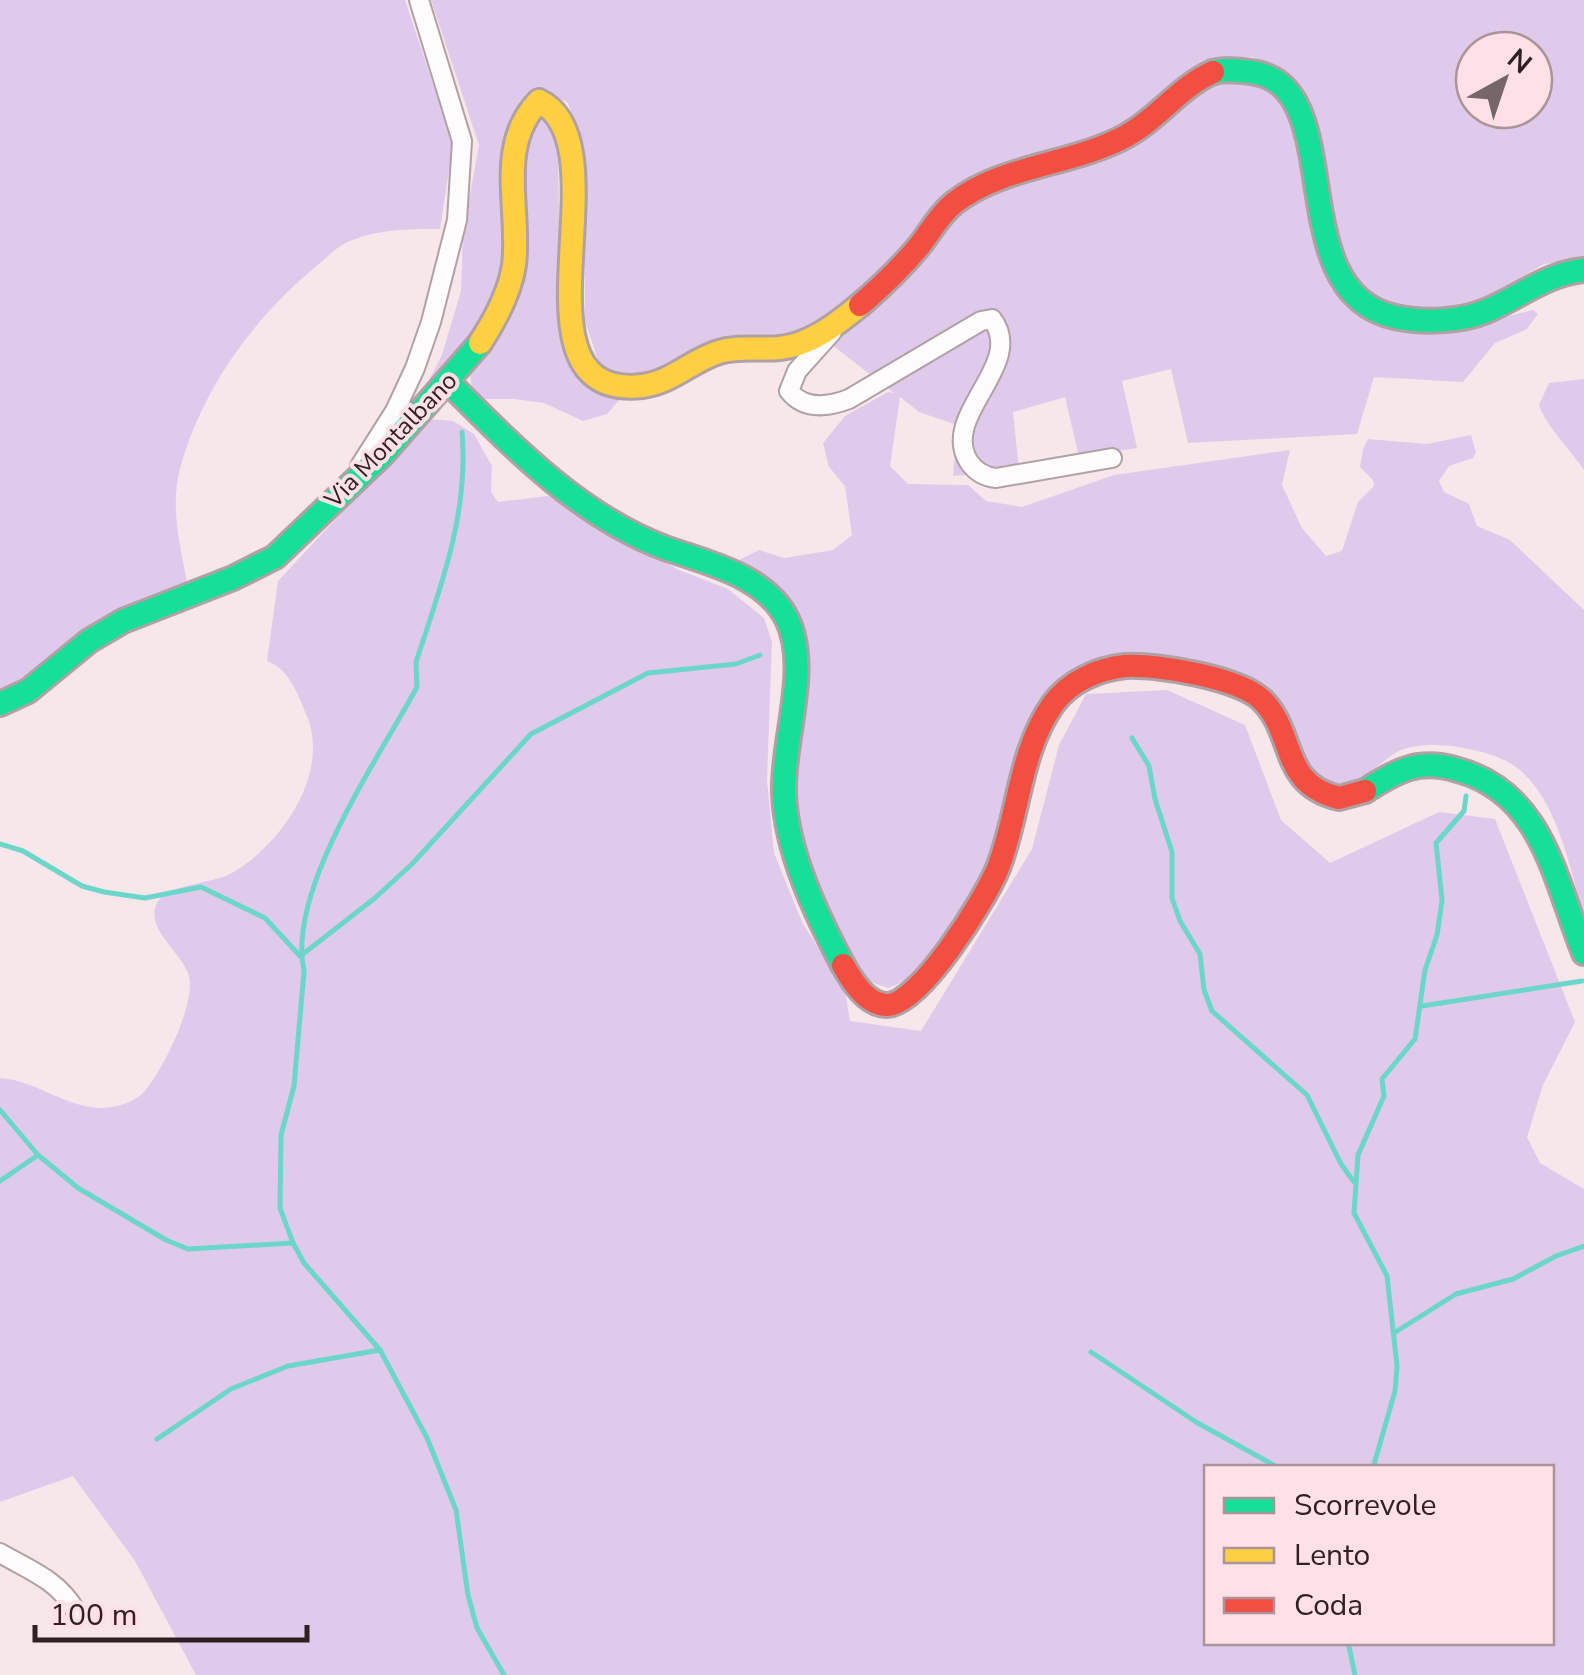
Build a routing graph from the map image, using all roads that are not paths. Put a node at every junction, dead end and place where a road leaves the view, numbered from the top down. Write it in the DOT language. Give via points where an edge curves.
graph roads {
  1 [pos="419,0"];
  2 [pos="1584,270"];
  3 [pos="847,315"];
  4 [pos="448,382"];
  5 [pos="1112,458"];
  6 [pos="344,492"];
  7 [pos="0,704"];
  8 [pos="1584,953"];
  9 [pos="0,1553"];
  10 [pos="76,1610"];
  1 -- 6 [label="street" via="462,141 456,220 415,368"];
  2 -- 3 [label="street, Via Montalbano" via="1551,275 1470,316 1410,319 1370,308 1352,294 1332,259 1294,94 1276,79 1240,68 1193,83 1125,138 963,196 881,288"];
  3 -- 4 [label="street, Via Montalbano" via="797,345 720,352 665,382 631,387 596,377 584,365 570,307 571,140 558,109 539,101 518,134 514,266 504,298"];
  3 -- 5 [label="street, Via Montalbano" via="792,379 795,399 825,406 848,399 992,319 999,349 964,430 966,458 975,469 989,478"];
  4 -- 6 [label="street, Via Montalbano"];
  4 -- 8 [label="street" via="565,490 629,532 750,579 789,624 795,653 784,794 788,824 840,964 870,1001 904,1001 978,907 1010,837 1035,737 1052,703 1086,677 1120,667 1224,682 1255,694 1269,709 1293,768 1335,798 1358,798 1404,766 1423,762 1496,784 1530,820"];
  6 -- 7 [label="street, Via Montalbano" via="275,557 128,618 27,692"];
  9 -- 10 [label="street" via="40,1574"];
}
